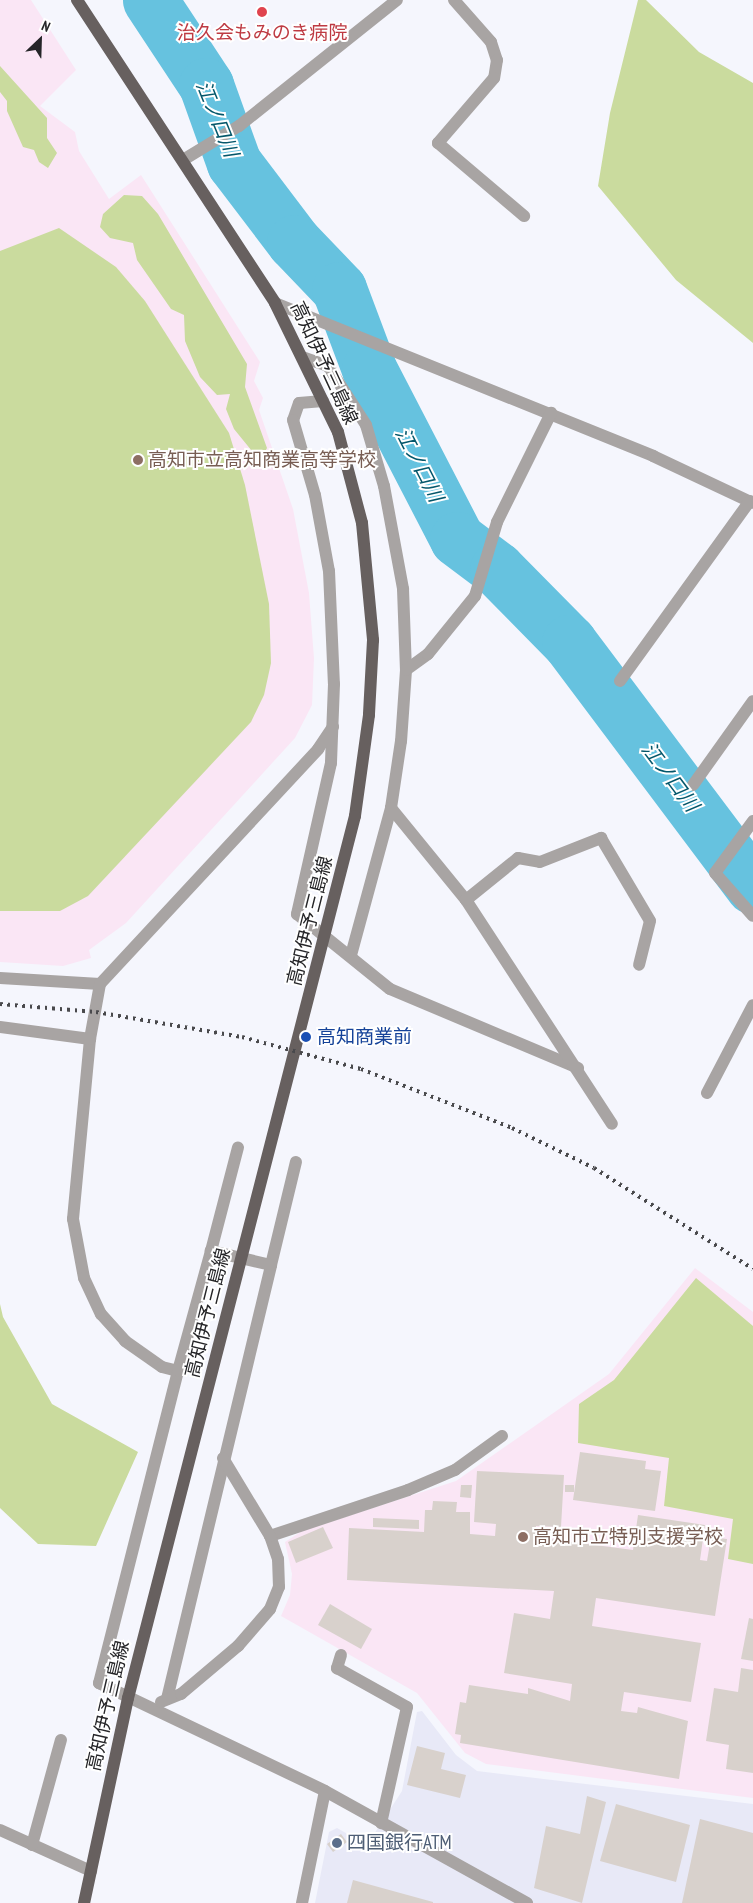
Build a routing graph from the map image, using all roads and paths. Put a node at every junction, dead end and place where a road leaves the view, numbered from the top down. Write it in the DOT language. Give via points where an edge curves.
graph roads {
  1 [pos="77,0"];
  2 [pos="397,0"];
  3 [pos="454,0"];
  4 [pos="183,160"];
  5 [pos="524,216"];
  6 [pos="275,303"];
  7 [pos="302,357"];
  8 [pos="323,401"];
  9 [pos="551,413"];
  10 [pos="752,502"];
  11 [pos="406,670"];
  12 [pos="620,681"];
  13 [pos="753,701"];
  14 [pos="333,727"];
  15 [pos="693,786"];
  16 [pos="391,808"];
  17 [pos="753,821"];
  18 [pos="466,900"];
  19 [pos="753,916"];
  20 [pos="351,955"];
  21 [pos="639,965"];
  22 [pos="0,978"];
  23 [pos="100,984"];
  24 [pos="753,1005"];
  25 [pos="0,1027"];
  26 [pos="90,1038"];
  27 [pos="578,1068"];
  28 [pos="707,1093"];
  29 [pos="612,1124"];
  30 [pos="238,1147"];
  31 [pos="296,1162"];
  32 [pos="211,1251"];
  33 [pos="271,1264"];
  34 [pos="178,1371"];
  35 [pos="502,1436"];
  36 [pos="223,1458"];
  37 [pos="270,1536"];
  38 [pos="341,1654"];
  39 [pos="128,1698"];
  40 [pos="167,1700"];
  41 [pos="148,1707"];
  42 [pos="61,1740"];
  43 [pos="325,1791"];
  44 [pos="381,1823"];
  45 [pos="0,1830"];
  46 [pos="32,1845"];
  47 [pos="91,1870"];
  48 [pos="84,1903"];
  49 [pos="302,1903"];
  50 [pos="527,1903"];
  1 -- 4 [label="main road, 高知伊予三島線"];
  2 -- 4 [label="street" via="239,126"];
  3 -- 5 [label="street" via="491,42 497,60 494,78 438,143"];
  4 -- 6 [label="main road, 高知伊予三島線"];
  6 -- 7 [label="main road, 高知伊予三島線"];
  6 -- 9 [label="street"];
  7 -- 8 [label="main road, 高知伊予三島線"];
  7 -- 11 [label="street" via="328,366 366,424 395,541"];
  8 -- 14 [label="street" via="299,403 293,420 315,495 328,571"];
  8 -- 39 [label="main road, 高知伊予三島線" via="341,441 362,523 370,582 369,715 355,816"];
  9 -- 10 [label="street"];
  9 -- 11 [label="street" via="497,522 480,584 428,654"];
  10 -- 12 [label="street"];
  11 -- 16 [label="street"];
  13 -- 15 [label="street"];
  14 -- 20 [label="street" via="331,763 298,914"];
  14 -- 23 [label="street" via="318,750"];
  16 -- 18 [label="street"];
  16 -- 20 [label="street"];
  17 -- 19 [label="street" via="716,873"];
  18 -- 21 [label="street" via="518,858 540,862 601,838 650,921"];
  18 -- 27 [label="street"];
  20 -- 27 [label="street" via="390,989"];
  22 -- 23 [label="street"];
  23 -- 26 [label="street"];
  24 -- 28 [label="street"];
  25 -- 26 [label="street"];
  26 -- 34 [label="street" via="73,1219 84,1278 101,1314 126,1341 162,1367"];
  27 -- 29 [label="street"];
  30 -- 32 [label="street"];
  31 -- 33 [label="street"];
  32 -- 33 [label="street"];
  32 -- 34 [label="street"];
  33 -- 36 [label="street"];
  34 -- 39 [label="street" via="99,1683"];
  35 -- 37 [label="street" via="455,1470 408,1490"];
  36 -- 37 [label="street"];
  36 -- 40 [label="street"];
  37 -- 40 [label="street" via="278,1559 279,1587 270,1609 238,1646 181,1694"];
  38 -- 44 [label="street" via="337,1668 407,1707"];
  39 -- 41 [label="street"];
  39 -- 47 [label="main road, 高知伊予三島線"];
  40 -- 41 [label="street"];
  41 -- 43 [label="street"];
  42 -- 46 [label="street"];
  43 -- 44 [label="street"];
  43 -- 49 [label="street"];
  44 -- 50 [label="street"];
  45 -- 46 [label="street"];
  46 -- 47 [label="street"];
  47 -- 48 [label="main road, 高知伊予三島線"];
}
